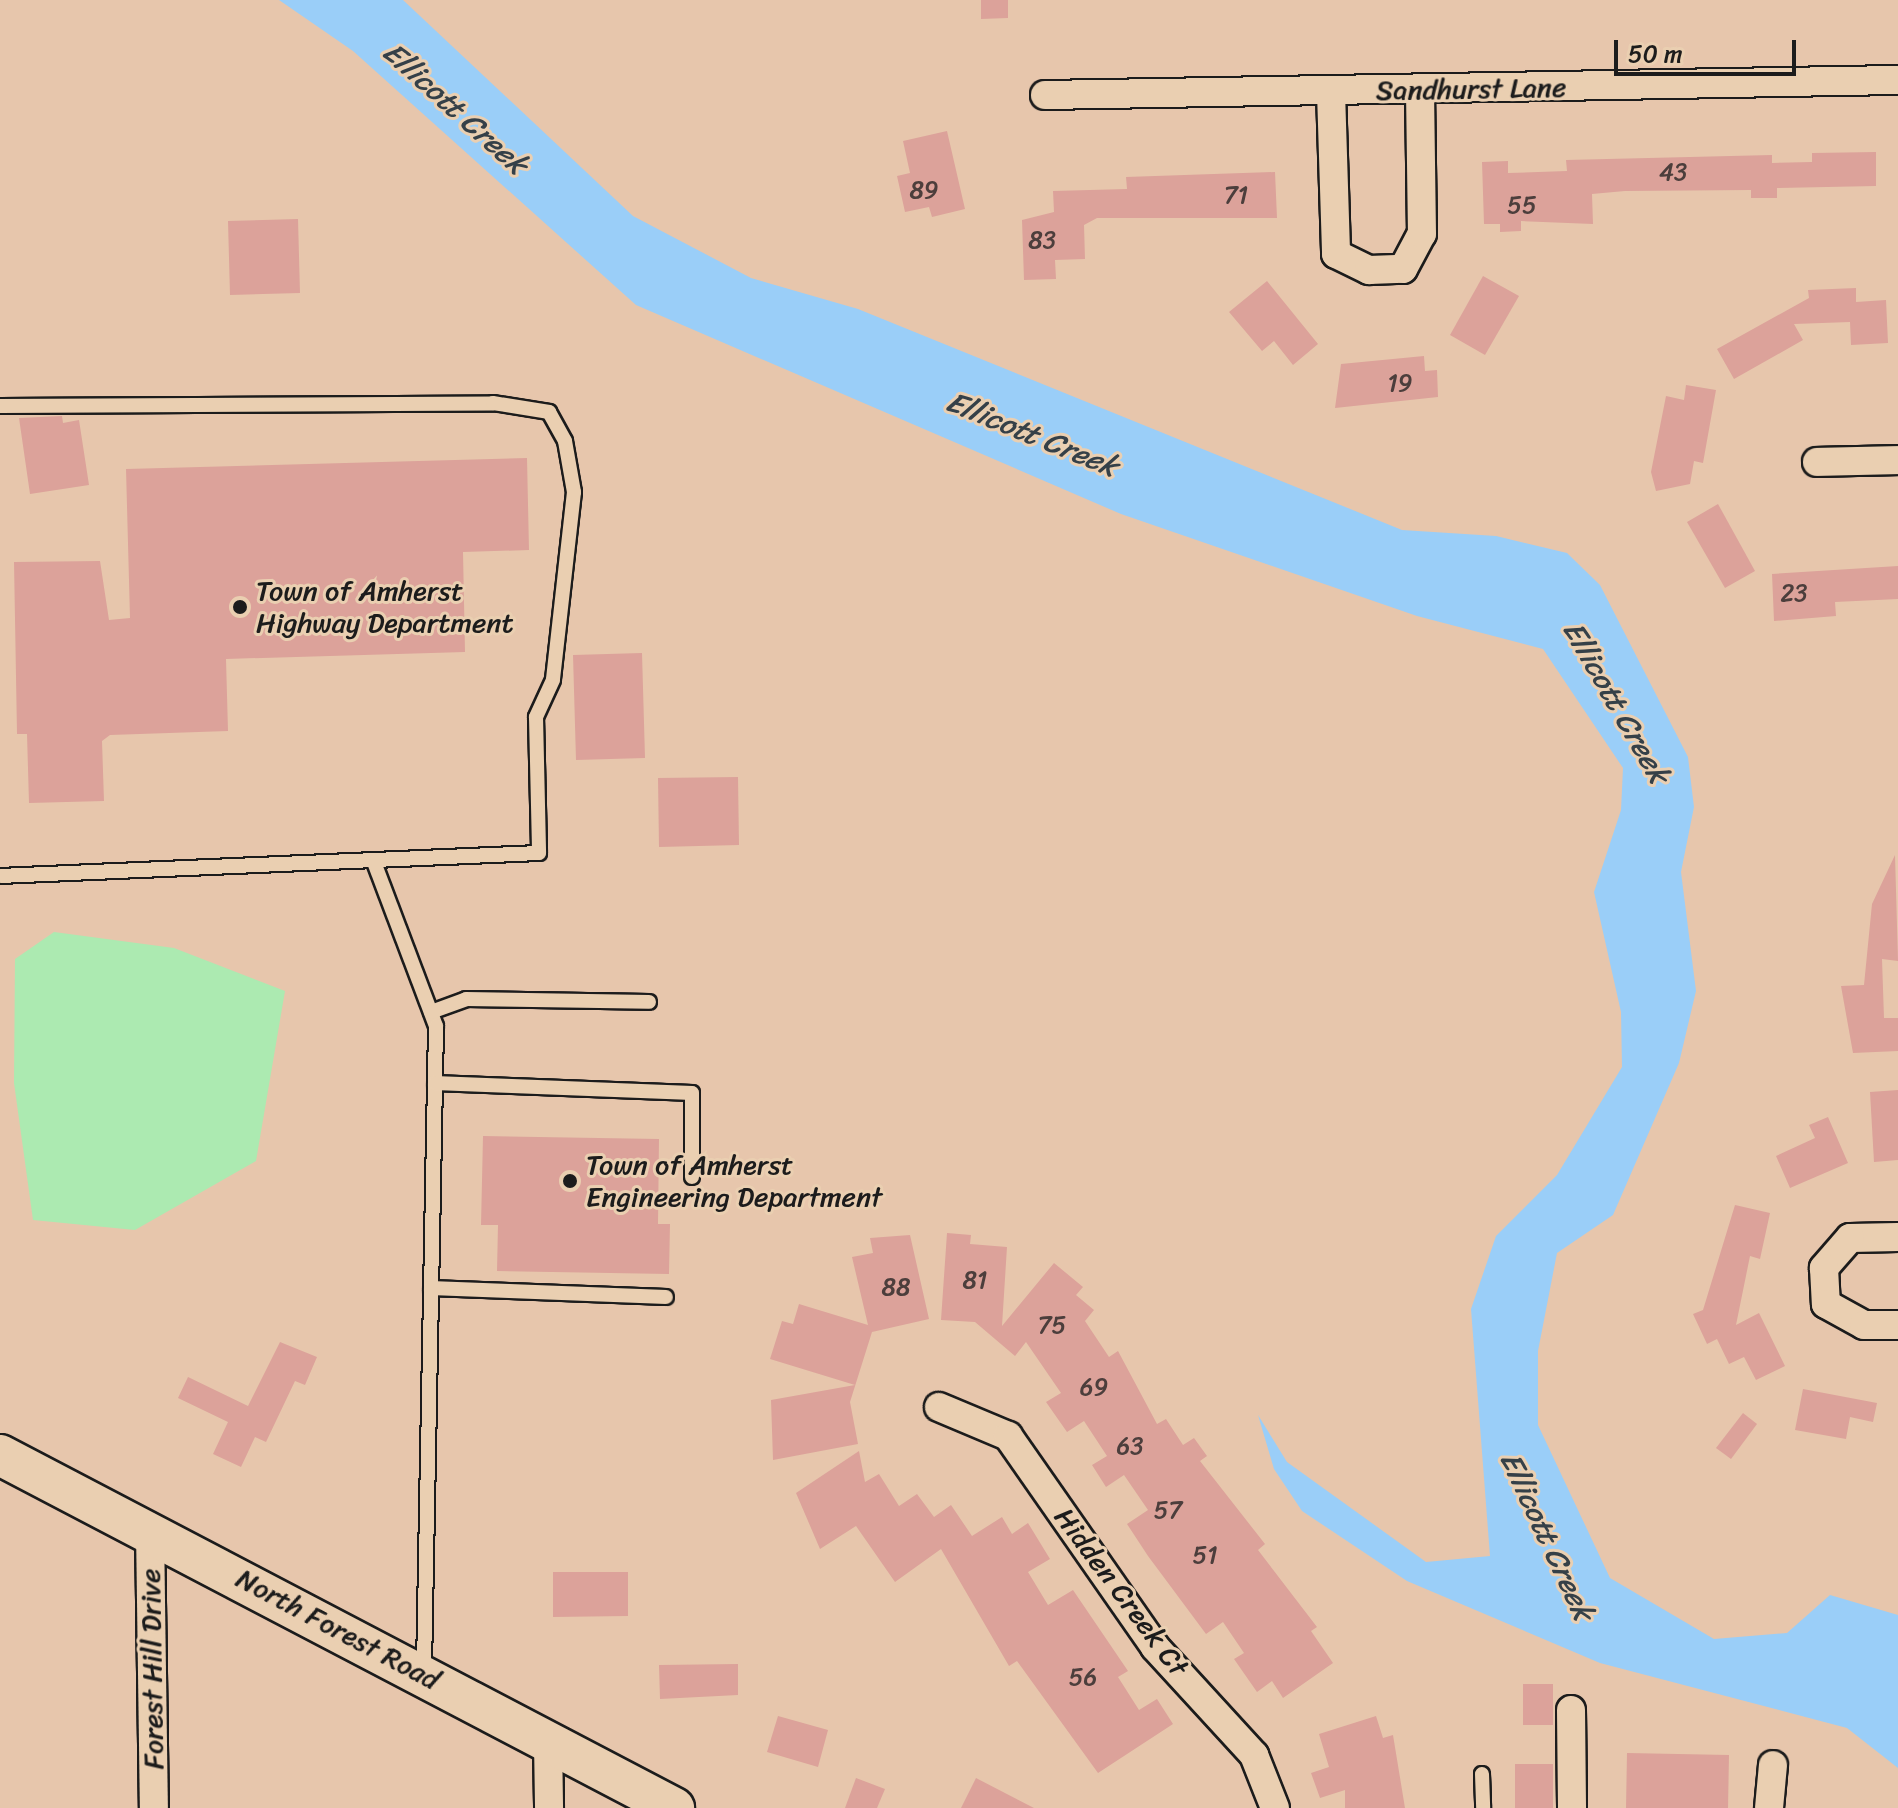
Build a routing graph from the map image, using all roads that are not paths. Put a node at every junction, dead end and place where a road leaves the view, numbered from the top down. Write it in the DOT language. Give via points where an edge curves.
graph roads {
  1 [pos="1898,80"];
  2 [pos="1420,90"];
  3 [pos="1331,92"];
  4 [pos="1045,95"];
  5 [pos="0,406"];
  6 [pos="1898,460"];
  7 [pos="1817,462"];
  8 [pos="374,862"];
  9 [pos="0,876"];
  10 [pos="649,1002"];
  11 [pos="431,1012"];
  12 [pos="435,1083"];
  13 [pos="692,1177"];
  14 [pos="1898,1237"];
  15 [pos="431,1288"];
  16 [pos="666,1297"];
  17 [pos="1898,1325"];
  18 [pos="939,1407"];
  19 [pos="0,1455"];
  20 [pos="150,1529"];
  21 [pos="424,1675"];
  22 [pos="1571,1710"];
  23 [pos="548,1741"];
  24 [pos="1773,1765"];
  25 [pos="1482,1774"];
  26 [pos="154,1808"];
  27 [pos="549,1808"];
  28 [pos="674,1808"];
  29 [pos="1275,1808"];
  30 [pos="1483,1808"];
  31 [pos="1572,1808"];
  32 [pos="1769,1808"];
  1 -- 2 [label="street, Sandhurst Lane"];
  2 -- 3 [label="street, Sandhurst Lane"];
  2 -- 3 [label="street" via="1422,234 1403,269 1381,270 1336,254"];
  3 -- 4 [label="street, Sandhurst Lane"];
  5 -- 8 [label="lane" via="493,403 549,412 565,441 574,492 553,680 536,717 539,853"];
  6 -- 7 [label="street"];
  8 -- 9 [label="lane"];
  8 -- 11 [label="lane"];
  10 -- 11 [label="lane" via="466,999"];
  11 -- 12 [label="lane"];
  12 -- 13 [label="lane" via="692,1093"];
  12 -- 15 [label="lane"];
  14 -- 17 [label="street" via="1850,1238 1824,1268 1826,1304 1864,1325"];
  15 -- 16 [label="lane"];
  15 -- 21 [label="lane"];
  18 -- 29 [label="street, Hidden Creek Ct" via="1008,1436 1155,1647 1254,1755"];
  19 -- 20 [label="street, North Forest Road"];
  20 -- 21 [label="street, North Forest Road"];
  20 -- 26 [label="street, Forest Hill Drive"];
  21 -- 23 [label="street, North Forest Road"];
  22 -- 31 [label="street"];
  23 -- 27 [label="street"];
  23 -- 28 [label="street, North Forest Road"];
  24 -- 32 [label="street"];
  25 -- 30 [label="lane"];
}
